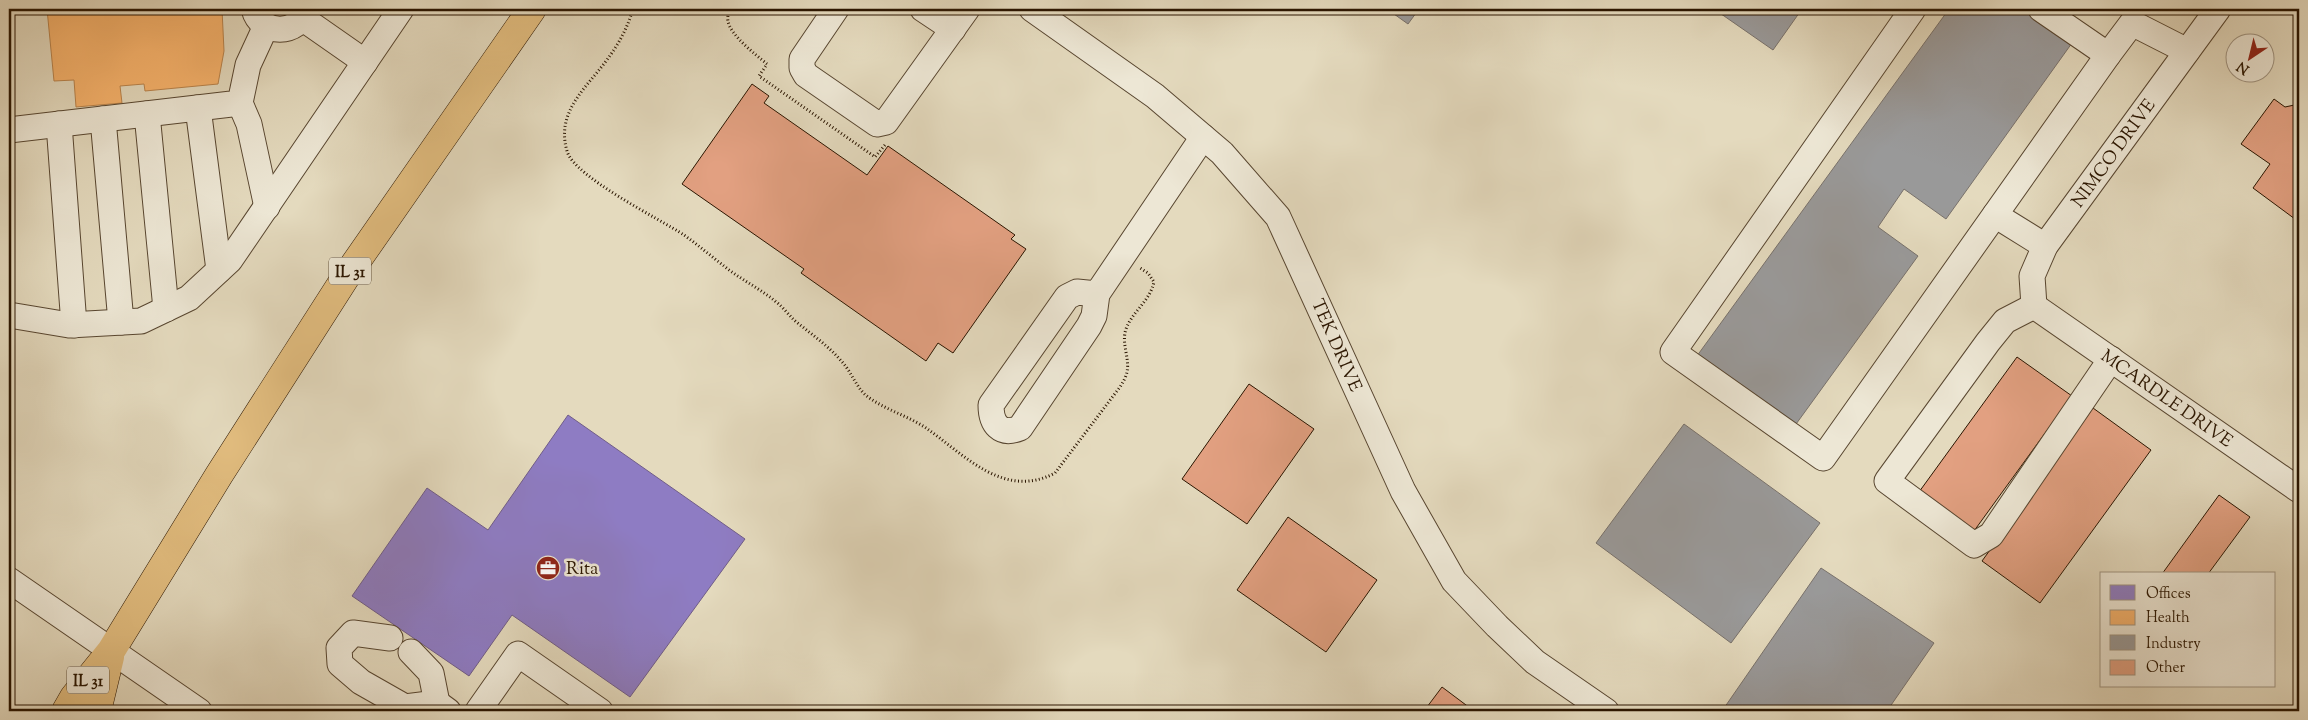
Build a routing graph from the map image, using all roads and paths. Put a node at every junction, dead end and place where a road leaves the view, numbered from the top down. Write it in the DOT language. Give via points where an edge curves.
graph roads {
  1 [pos="401,9"];
  2 [pos="532,9"];
  3 [pos="632,9"];
  4 [pos="836,9"];
  5 [pos="923,9"];
  6 [pos="967,9"];
  7 [pos="1032,9"];
  8 [pos="1913,9"];
  9 [pos="2041,9"];
  10 [pos="2218,9"];
  11 [pos="304,13"];
  12 [pos="260,17"];
  13 [pos="953,29"];
  14 [pos="2187,51"];
  15 [pos="2108,55"];
  16 [pos="365,62"];
  17 [pos="240,103"];
  18 [pos="198,108"];
  19 [pos="147,114"];
  20 [pos="103,119"];
  21 [pos="59,124"];
  22 [pos="9,130"];
  23 [pos="1203,136"];
  24 [pos="267,207"];
  25 [pos="1995,215"];
  26 [pos="2045,246"];
  27 [pos="1122,256"];
  28 [pos="219,270"];
  29 [pos="1097,294"];
  30 [pos="2034,306"];
  31 [pos="166,309"];
  32 [pos="9,315"];
  33 [pos="121,322"];
  34 [pos="74,325"];
  35 [pos="2110,359"];
  36 [pos="2299,490"];
  37 [pos="9,580"];
  38 [pos="390,638"];
  39 [pos="111,651"];
  40 [pos="411,652"];
  41 [pos="442,707"];
  42 [pos="66,711"];
  43 [pos="98,711"];
  44 [pos="199,711"];
  45 [pos="478,711"];
  46 [pos="600,711"];
  47 [pos="1606,711"];
  1 -- 16 [label="street"];
  2 -- 39 [label="main road, IL 31" via="347,275"];
  3 -- 27 [label="path" via="620,42 571,107 566,122 566,140 567,152 574,164 592,179 685,236 777,302 838,358 867,397 907,417 1002,479 1025,483 1042,480 1055,473 1120,387 1127,373 1126,328 1152,293 1154,282 1148,273"];
  4 -- 13 [label="street" via="802,59 802,68 806,75 877,124 886,122"];
  5 -- 13 [label="street"];
  6 -- 13 [label="street"];
  7 -- 23 [label="street, TEK DRIVE" via="1155,96"];
  8 -- 25 [label="street" via="1673,352 1823,458"];
  9 -- 15 [label="street"];
  10 -- 14 [label="street, NIMCO DRIVE"];
  11 -- 12 [label="street" via="292,27 283,30"];
  11 -- 16 [label="street"];
  12 -- 17 [label="street"];
  14 -- 15 [label="street" via="2132,24"];
  14 -- 26 [label="street, NIMCO DRIVE"];
  15 -- 25 [label="street"];
  16 -- 24 [label="street"];
  17 -- 18 [label="street"];
  17 -- 24 [label="street" via="249,124"];
  18 -- 19 [label="street"];
  18 -- 28 [label="street"];
  19 -- 20 [label="street"];
  19 -- 31 [label="street"];
  20 -- 21 [label="street"];
  20 -- 33 [label="street"];
  21 -- 22 [label="street"];
  21 -- 34 [label="street"];
  23 -- 27 [label="street"];
  23 -- 47 [label="street, TEK DRIVE" via="1278,217 1403,491 1454,581 1535,662"];
  24 -- 28 [label="street" via="230,260"];
  25 -- 26 [label="street"];
  26 -- 30 [label="street, NIMCO DRIVE" via="2032,276"];
  27 -- 29 [label="street"];
  28 -- 31 [label="street" via="189,298"];
  29 -- 29 [label="street" via="1089,326 1020,428 1002,431 994,424 991,406 1067,297 1077,292"];
  30 -- 35 [label="street, MCARDLE DRIVE"];
  30 -- 35 [label="street" via="2004,321 1887,481 1974,545 1991,535"];
  31 -- 33 [label="street" via="141,322"];
  32 -- 34 [label="street"];
  33 -- 34 [label="street"];
  35 -- 36 [label="street, MCARDLE DRIVE"];
  37 -- 39 [label="street"];
  38 -- 41 [label="street" via="353,632 339,648 340,664 361,682 405,707"];
  39 -- 42 [label="main road, IL 31"];
  39 -- 43 [label="main road, IL 31"];
  39 -- 44 [label="street"];
  40 -- 41 [label="street" via="431,673"];
  45 -- 46 [label="street" via="518,654"];
}
